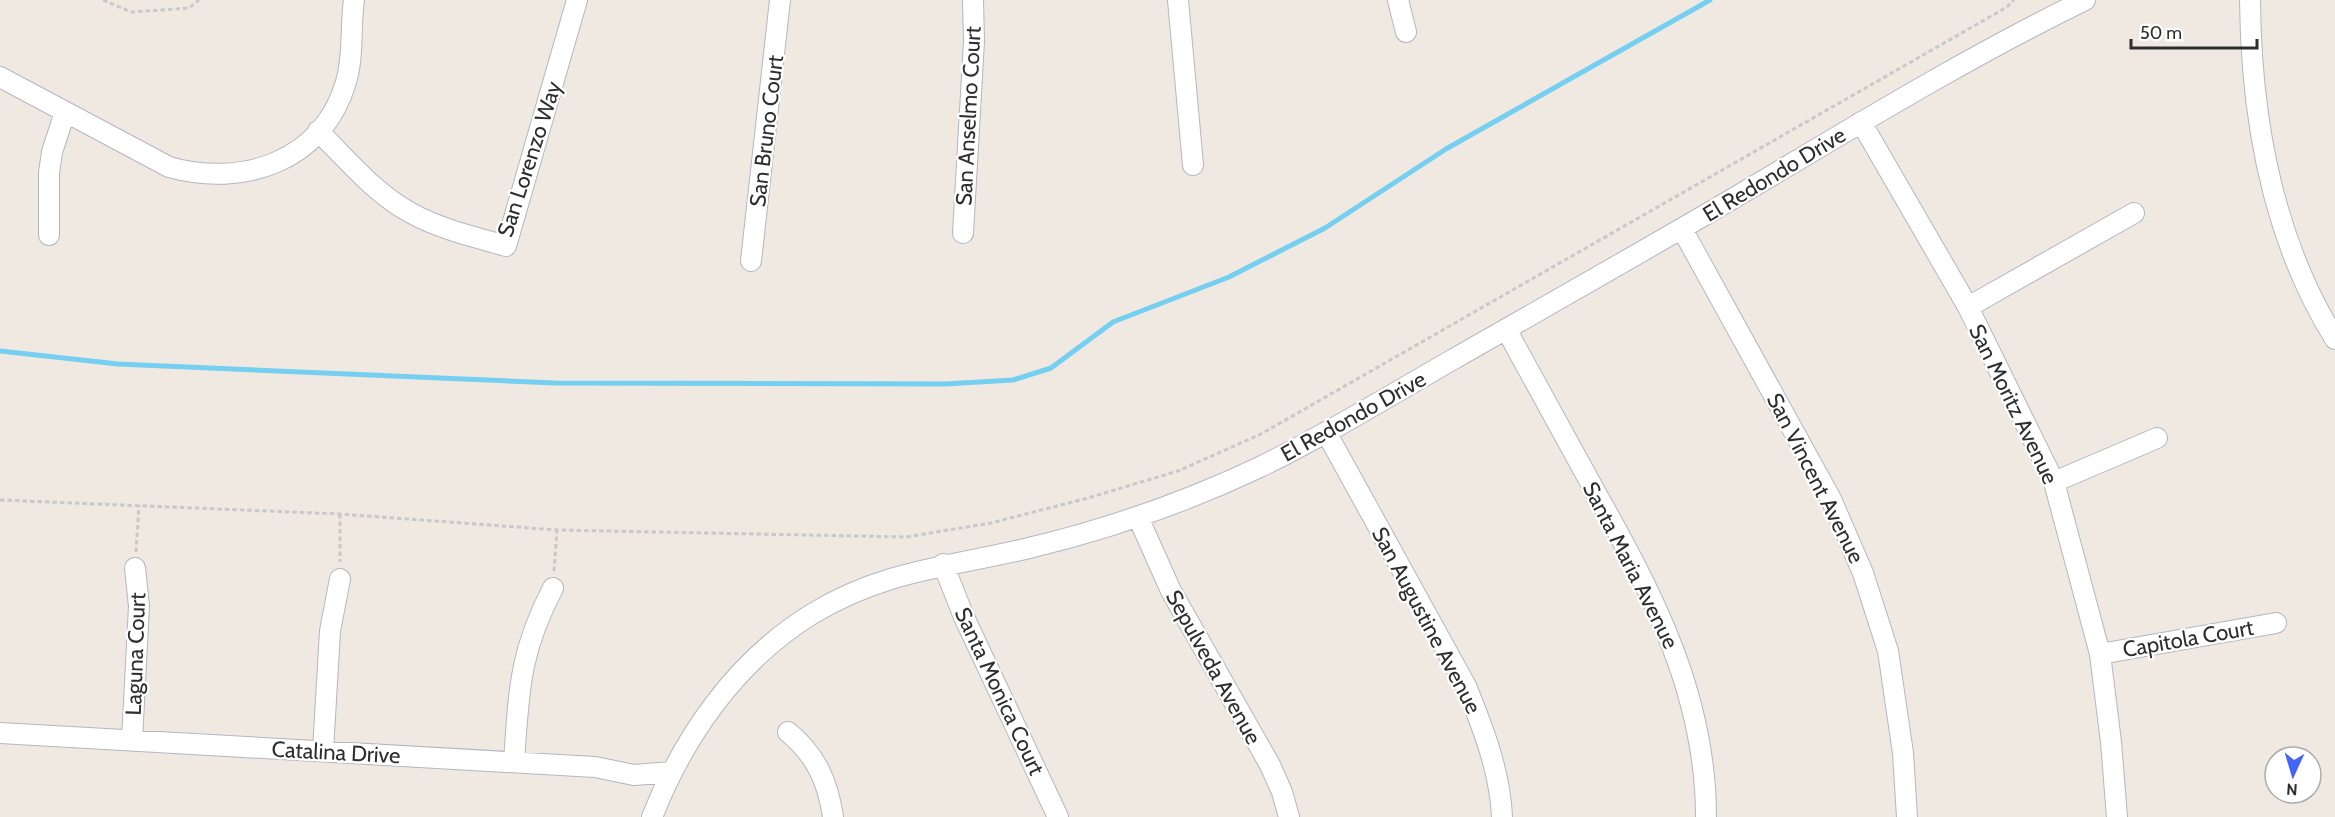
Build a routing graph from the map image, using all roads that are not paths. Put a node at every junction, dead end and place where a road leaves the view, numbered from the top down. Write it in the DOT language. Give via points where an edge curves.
graph roads {
  1 [pos="354,0"];
  2 [pos="578,0"];
  3 [pos="780,0"];
  4 [pos="973,0"];
  5 [pos="1178,0"];
  6 [pos="1398,0"];
  7 [pos="2085,0"];
  8 [pos="2250,0"];
  9 [pos="1407,32"];
  10 [pos="0,77"];
  11 [pos="65,112"];
  12 [pos="1862,122"];
  13 [pos="318,131"];
  14 [pos="1193,165"];
  15 [pos="2134,213"];
  16 [pos="1682,229"];
  17 [pos="963,233"];
  18 [pos="49,235"];
  19 [pos="751,261"];
  20 [pos="1968,307"];
  21 [pos="1506,329"];
  22 [pos="2335,339"];
  23 [pos="1326,432"];
  24 [pos="2157,438"];
  25 [pos="2054,482"];
  26 [pos="1138,517"];
  27 [pos="943,564"];
  28 [pos="135,568"];
  29 [pos="340,579"];
  30 [pos="553,588"];
  31 [pos="2276,622"];
  32 [pos="2100,654"];
  33 [pos="788,732"];
  34 [pos="0,733"];
  35 [pos="132,740"];
  36 [pos="323,751"];
  37 [pos="514,762"];
  38 [pos="671,772"];
  39 [pos="652,817"];
  40 [pos="833,817"];
  41 [pos="1058,817"];
  42 [pos="1289,817"];
  43 [pos="1502,817"];
  44 [pos="1706,817"];
  45 [pos="1907,817"];
  46 [pos="2116,817"];
  1 -- 13 [label="street" via="346,83"];
  2 -- 13 [label="street, San Lorenzo Way" via="506,246 409,213 371,184"];
  3 -- 19 [label="street, San Bruno Court"];
  4 -- 17 [label="street, San Anselmo Court"];
  5 -- 14 [label="street"];
  6 -- 9 [label="street"];
  7 -- 12 [label="street, El Redondo Drive"];
  8 -- 22 [label="street" via="2255,98 2273,192 2286,239"];
  10 -- 11 [label="street"];
  11 -- 13 [label="street" via="169,167 216,176 261,169 283,160"];
  11 -- 18 [label="street" via="52,152"];
  12 -- 16 [label="street, El Redondo Drive"];
  12 -- 20 [label="street, San Moritz Avenue"];
  15 -- 20 [label="street"];
  16 -- 21 [label="street, El Redondo Drive"];
  16 -- 45 [label="street, San Vincent Avenue" via="1812,463 1863,573 1888,651 1903,753"];
  20 -- 25 [label="street, San Moritz Avenue"];
  21 -- 23 [label="street, El Redondo Drive"];
  21 -- 44 [label="street, Santa Maria Avenue" via="1637,566 1672,641 1685,681 1706,780"];
  23 -- 26 [label="street, El Redondo Drive" via="1257,468"];
  23 -- 43 [label="street, San Augustine Avenue" via="1466,686 1483,726"];
  24 -- 25 [label="street"];
  25 -- 32 [label="street, San Moritz Avenue"];
  26 -- 27 [label="street, El Redondo Drive" via="1027,548"];
  26 -- 42 [label="street, Sepulveda Avenue" via="1171,591 1270,765"];
  27 -- 38 [label="street, El Redondo Drive" via="864,588 788,631 739,674 716,701"];
  27 -- 41 [label="street, Santa Monica Court"];
  28 -- 35 [label="street, Laguna Court" via="139,606"];
  29 -- 36 [label="street" via="330,631"];
  30 -- 37 [label="street" via="526,648 519,680"];
  31 -- 32 [label="street, Capitola Court"];
  32 -- 46 [label="street, San Moritz Avenue"];
  33 -- 40 [label="street" via="817,762"];
  34 -- 35 [label="street, Catalina Drive"];
  35 -- 36 [label="street, Catalina Drive"];
  36 -- 37 [label="street, Catalina Drive"];
  37 -- 38 [label="street, Catalina Drive" via="595,767 634,775"];
  38 -- 39 [label="street, El Redondo Drive"];
}
